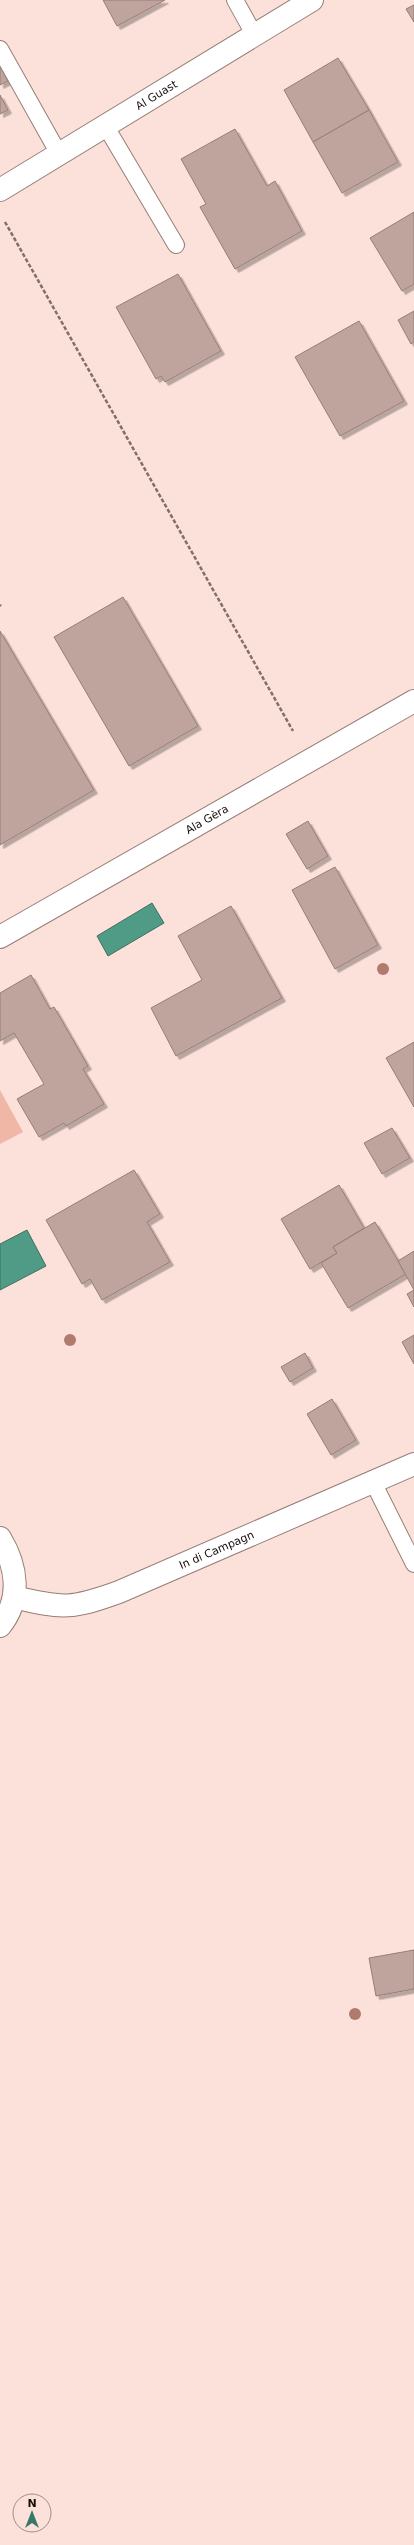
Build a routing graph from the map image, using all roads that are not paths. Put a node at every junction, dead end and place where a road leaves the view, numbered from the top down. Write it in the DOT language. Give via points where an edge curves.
graph roads {
  1 [pos="235,0"];
  2 [pos="312,0"];
  3 [pos="255,36"];
  4 [pos="0,49"];
  5 [pos="105,125"];
  6 [pos="59,154"];
  7 [pos="0,190"];
  8 [pos="176,245"];
  9 [pos="414,701"];
  10 [pos="0,937"];
  11 [pos="414,1464"];
  12 [pos="373,1482"];
  13 [pos="0,1538"];
  14 [pos="414,1564"];
  15 [pos="14,1597"];
  16 [pos="0,1626"];
  1 -- 3 [label="lane"];
  2 -- 3 [label="street, Al Guast"];
  3 -- 5 [label="street, Al Guast"];
  4 -- 6 [label="lane"];
  5 -- 6 [label="street, Al Guast"];
  5 -- 8 [label="lane"];
  6 -- 7 [label="street, Al Guast"];
  9 -- 10 [label="street, Ala Gèra"];
  11 -- 12 [label="street, In di Campagn"];
  12 -- 14 [label="lane"];
  12 -- 15 [label="street, In di Campagn" via="119,1592 85,1604 53,1606"];
  13 -- 15 [label="street" via="14,1567"];
  15 -- 16 [label="street" via="11,1608"];
}
